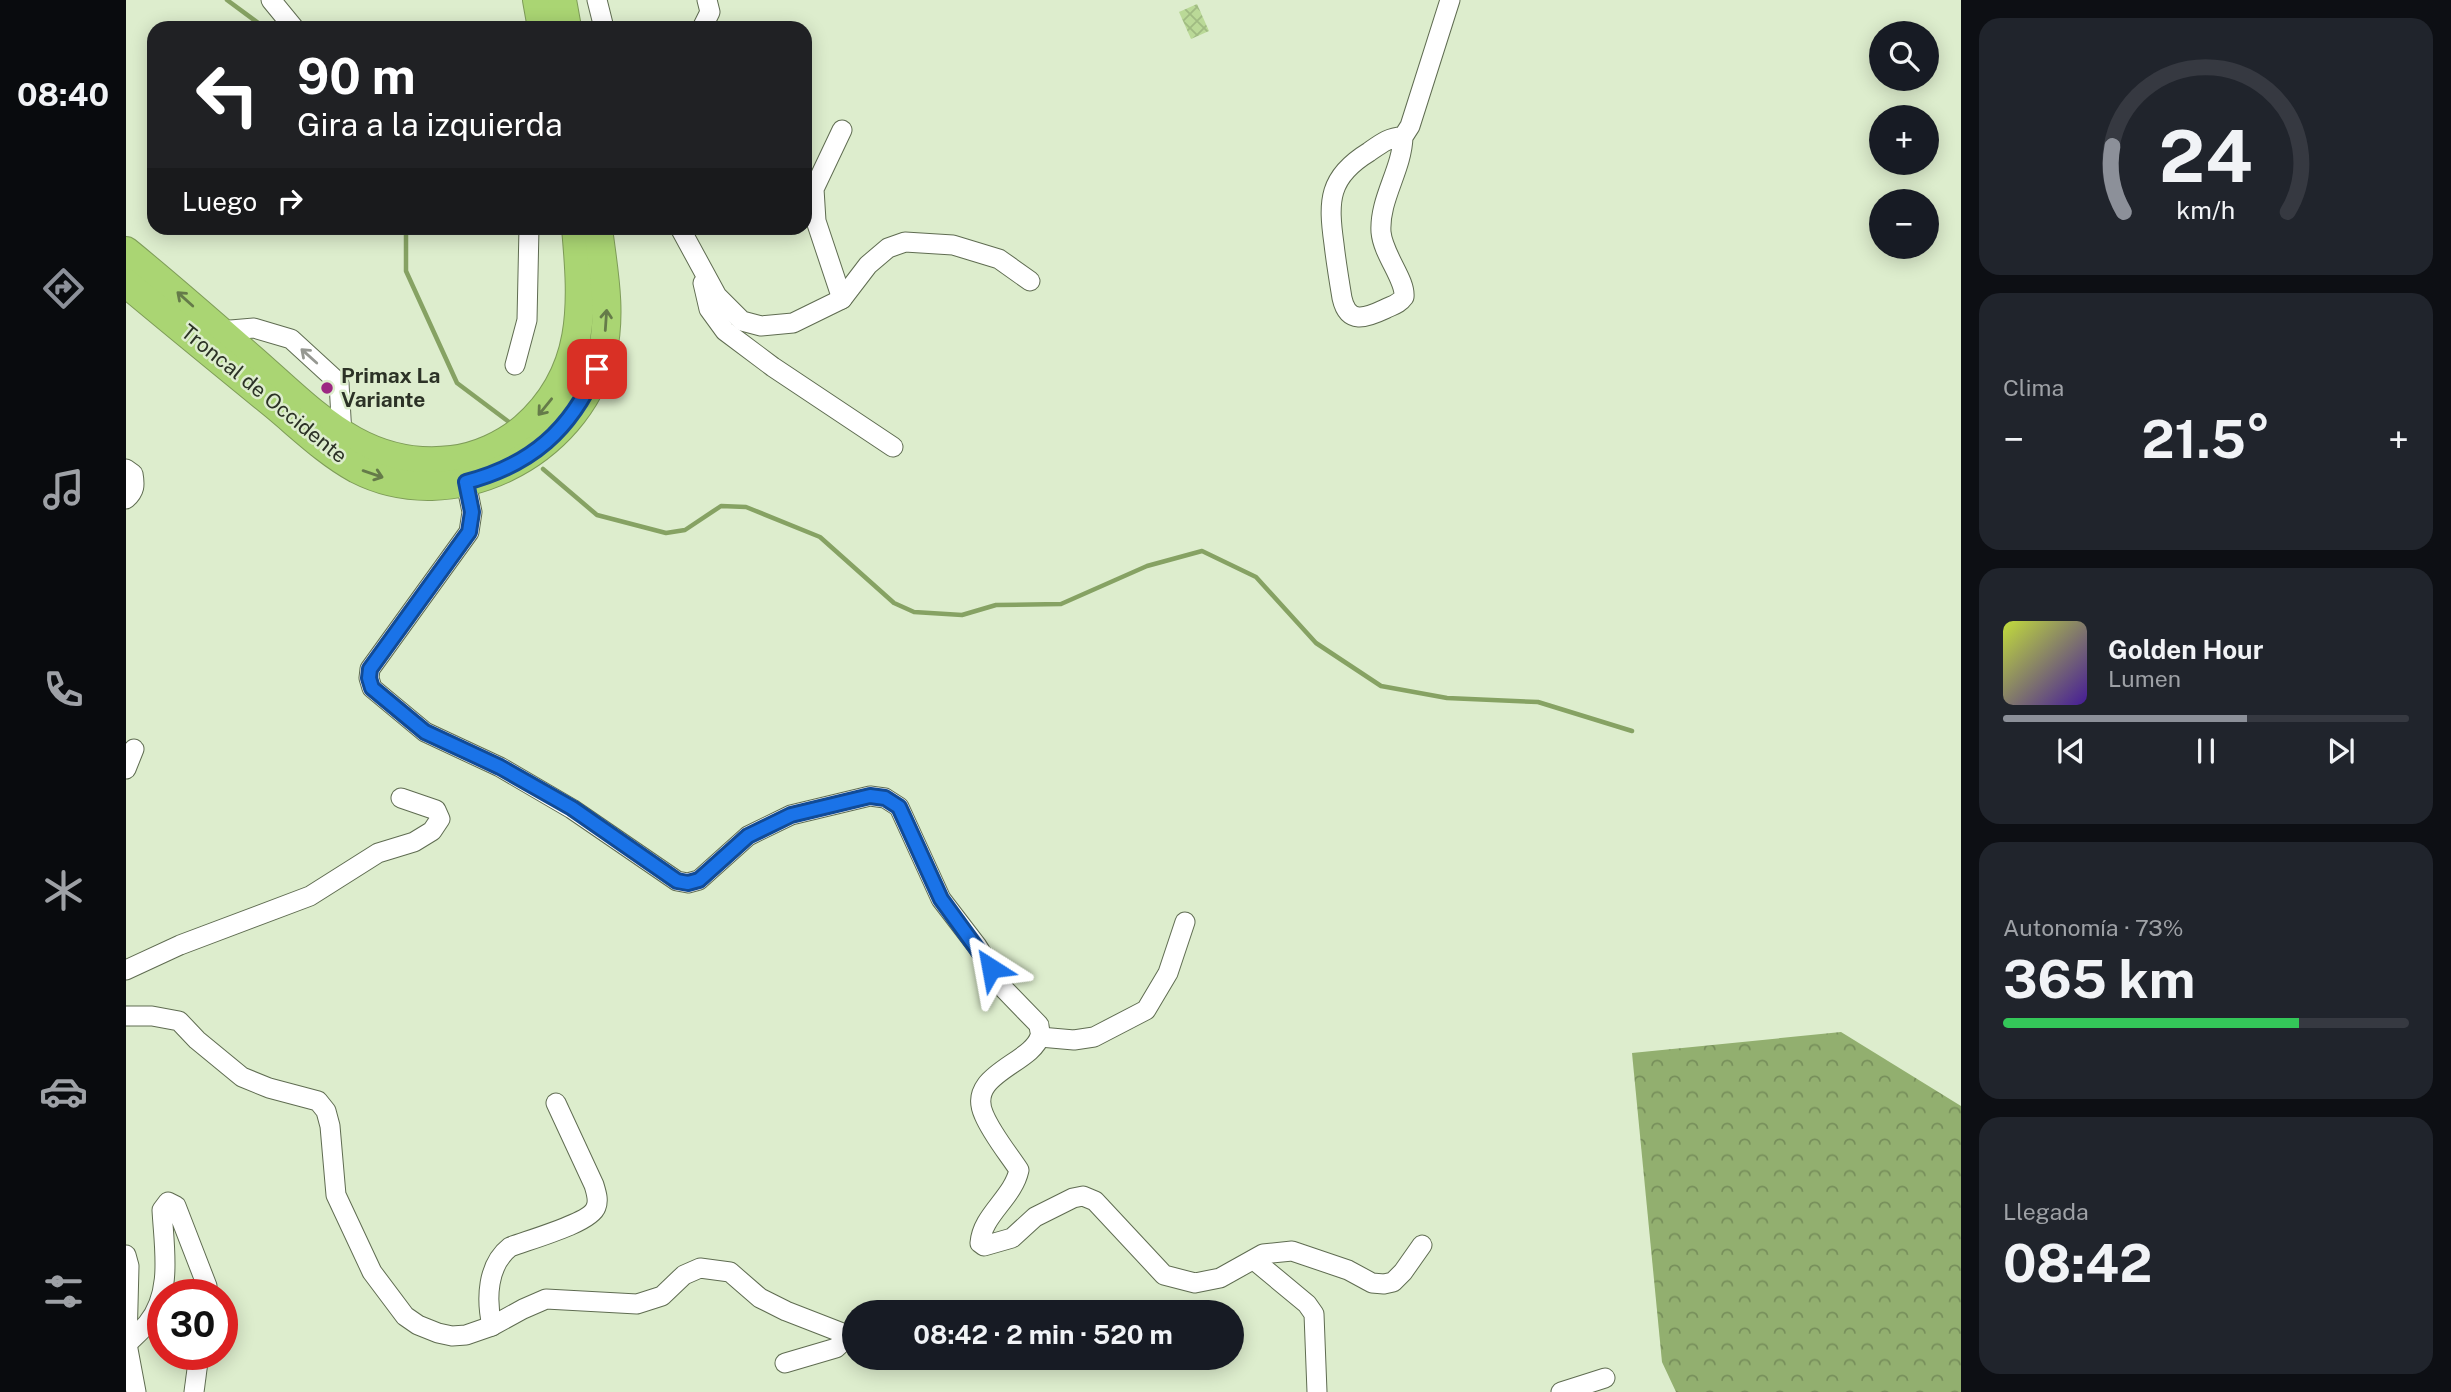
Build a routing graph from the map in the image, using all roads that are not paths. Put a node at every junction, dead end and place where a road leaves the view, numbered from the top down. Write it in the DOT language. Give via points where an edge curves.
graph roads {
  1 [pos="271,0"];
  2 [pos="537,0"];
  3 [pos="562,0"];
  4 [pos="597,0"];
  5 [pos="707,0"];
  6 [pos="1450,0"];
  7 [pos="288,21"];
  8 [pos="541,21"];
  9 [pos="566,21"];
  10 [pos="602,21"];
  11 [pos="706,21"];
  12 [pos="842,130"];
  13 [pos="1402,137"];
  14 [pos="529,235"];
  15 [pos="577,235"];
  16 [pos="599,235"];
  17 [pos="684,235"];
  18 [pos="126,251"];
  19 [pos="695,255"];
  20 [pos="1030,281"];
  21 [pos="126,283"];
  22 [pos="842,299"];
  23 [pos="219,331"];
  24 [pos="515,365"];
  25 [pos="342,435"];
  26 [pos="893,447"];
  27 [pos="126,469"];
  28 [pos="466,482"];
  29 [pos="126,499"];
  30 [pos="134,749"];
  31 [pos="126,769"];
  32 [pos="401,798"];
  33 [pos="1185,922"];
  34 [pos="126,970"];
  35 [pos="126,1016"];
  36 [pos="1040,1037"];
  37 [pos="556,1103"];
  38 [pos="1422,1245"];
  39 [pos="126,1255"];
  40 [pos="1254,1260"];
  41 [pos="165,1279"];
  42 [pos="203,1279"];
  43 [pos="147,1324"];
  44 [pos="492,1326"];
  45 [pos="127,1344"];
  46 [pos="785,1363"];
  47 [pos="197,1370"];
  48 [pos="1605,1378"];
  49 [pos="136,1392"];
  50 [pos="194,1392"];
  51 [pos="1317,1392"];
  52 [pos="1561,1392"];
  1 -- 7 [label="street"];
  2 -- 8 [label="highway"];
  3 -- 9 [label="highway"];
  4 -- 10 [label="street"];
  5 -- 11 [label="street" via="710,12"];
  6 -- 13 [label="street" via="1416,110"];
  12 -- 22 [label="street" via="814,189 816,221"];
  13 -- 13 [label="street" via="1391,138 1356,160 1336,183 1331,197 1329,214 1342,298 1344,307 1357,317 1368,317 1404,297 1381,231"];
  14 -- 24 [label="street" via="527,320"];
  15 -- 25 [label="highway, Troncal de Occidente, one-way" via="579,320 571,363 550,401 519,432 501,444 459,459 415,462 394,459"];
  28 -- 16 [label="highway, Troncal de Occidente, one-way" via="494,474 538,450 567,422 588,390 601,356 607,318"];
  17 -- 19 [label="street"];
  23 -- 18 [label="highway, Troncal de Occidente, one-way"];
  19 -- 22 [label="street" via="717,296 742,321 761,326 793,323"];
  19 -- 26 [label="street" via="709,309 725,331"];
  20 -- 22 [label="street" via="999,260 953,244 905,242 888,248 868,265"];
  21 -- 28 [label="highway, Troncal de Occidente, one-way" via="317,442 357,469 418,485"];
  23 -- 25 [label="highway, Troncal de Occidente"];
  25 -- 23 [label="street, one-way" via="340,383 290,339 254,328"];
  27 -- 29 [label="street" via="133,474 135,486"];
  28 -- 36 [label="street" via="472,512 469,532 370,669 372,688 425,732 572,808 677,881 699,880 748,836 791,815 870,796 885,798 899,807 941,899 1005,990 1039,1026"];
  30 -- 31 [label="street"];
  32 -- 34 [label="street" via="436,810 440,819 432,831 378,853 310,896 180,944"];
  33 -- 36 [label="street" via="1168,973 1146,1010 1094,1037"];
  35 -- 44 [label="street" via="179,1021 242,1077 318,1101 330,1126 336,1195 372,1272 405,1316 452,1336"];
  36 -- 40 [label="street" via="985,1085 982,1112 1019,1170 1016,1184 981,1231 980,1242 985,1246 1012,1238 1035,1217 1083,1196 1095,1201 1164,1275 1195,1283 1220,1278"];
  37 -- 44 [label="street" via="594,1185 596,1208 587,1217 501,1254 490,1291"];
  38 -- 40 [label="street" via="1403,1272 1384,1284 1292,1251 1273,1251"];
  39 -- 45 [label="street"];
  40 -- 51 [label="street" via="1314,1314"];
  41 -- 42 [label="street" via="162,1210 168,1202 176,1206"];
  43 -- 45 [label="street"];
  44 -- 46 [label="street" via="547,1299 638,1304 662,1296 684,1275 700,1268 730,1272 760,1298 824,1324 843,1337 836,1348"];
  45 -- 49 [label="street"];
  47 -- 50 [label="street"];
  48 -- 52 [label="street"];
}
